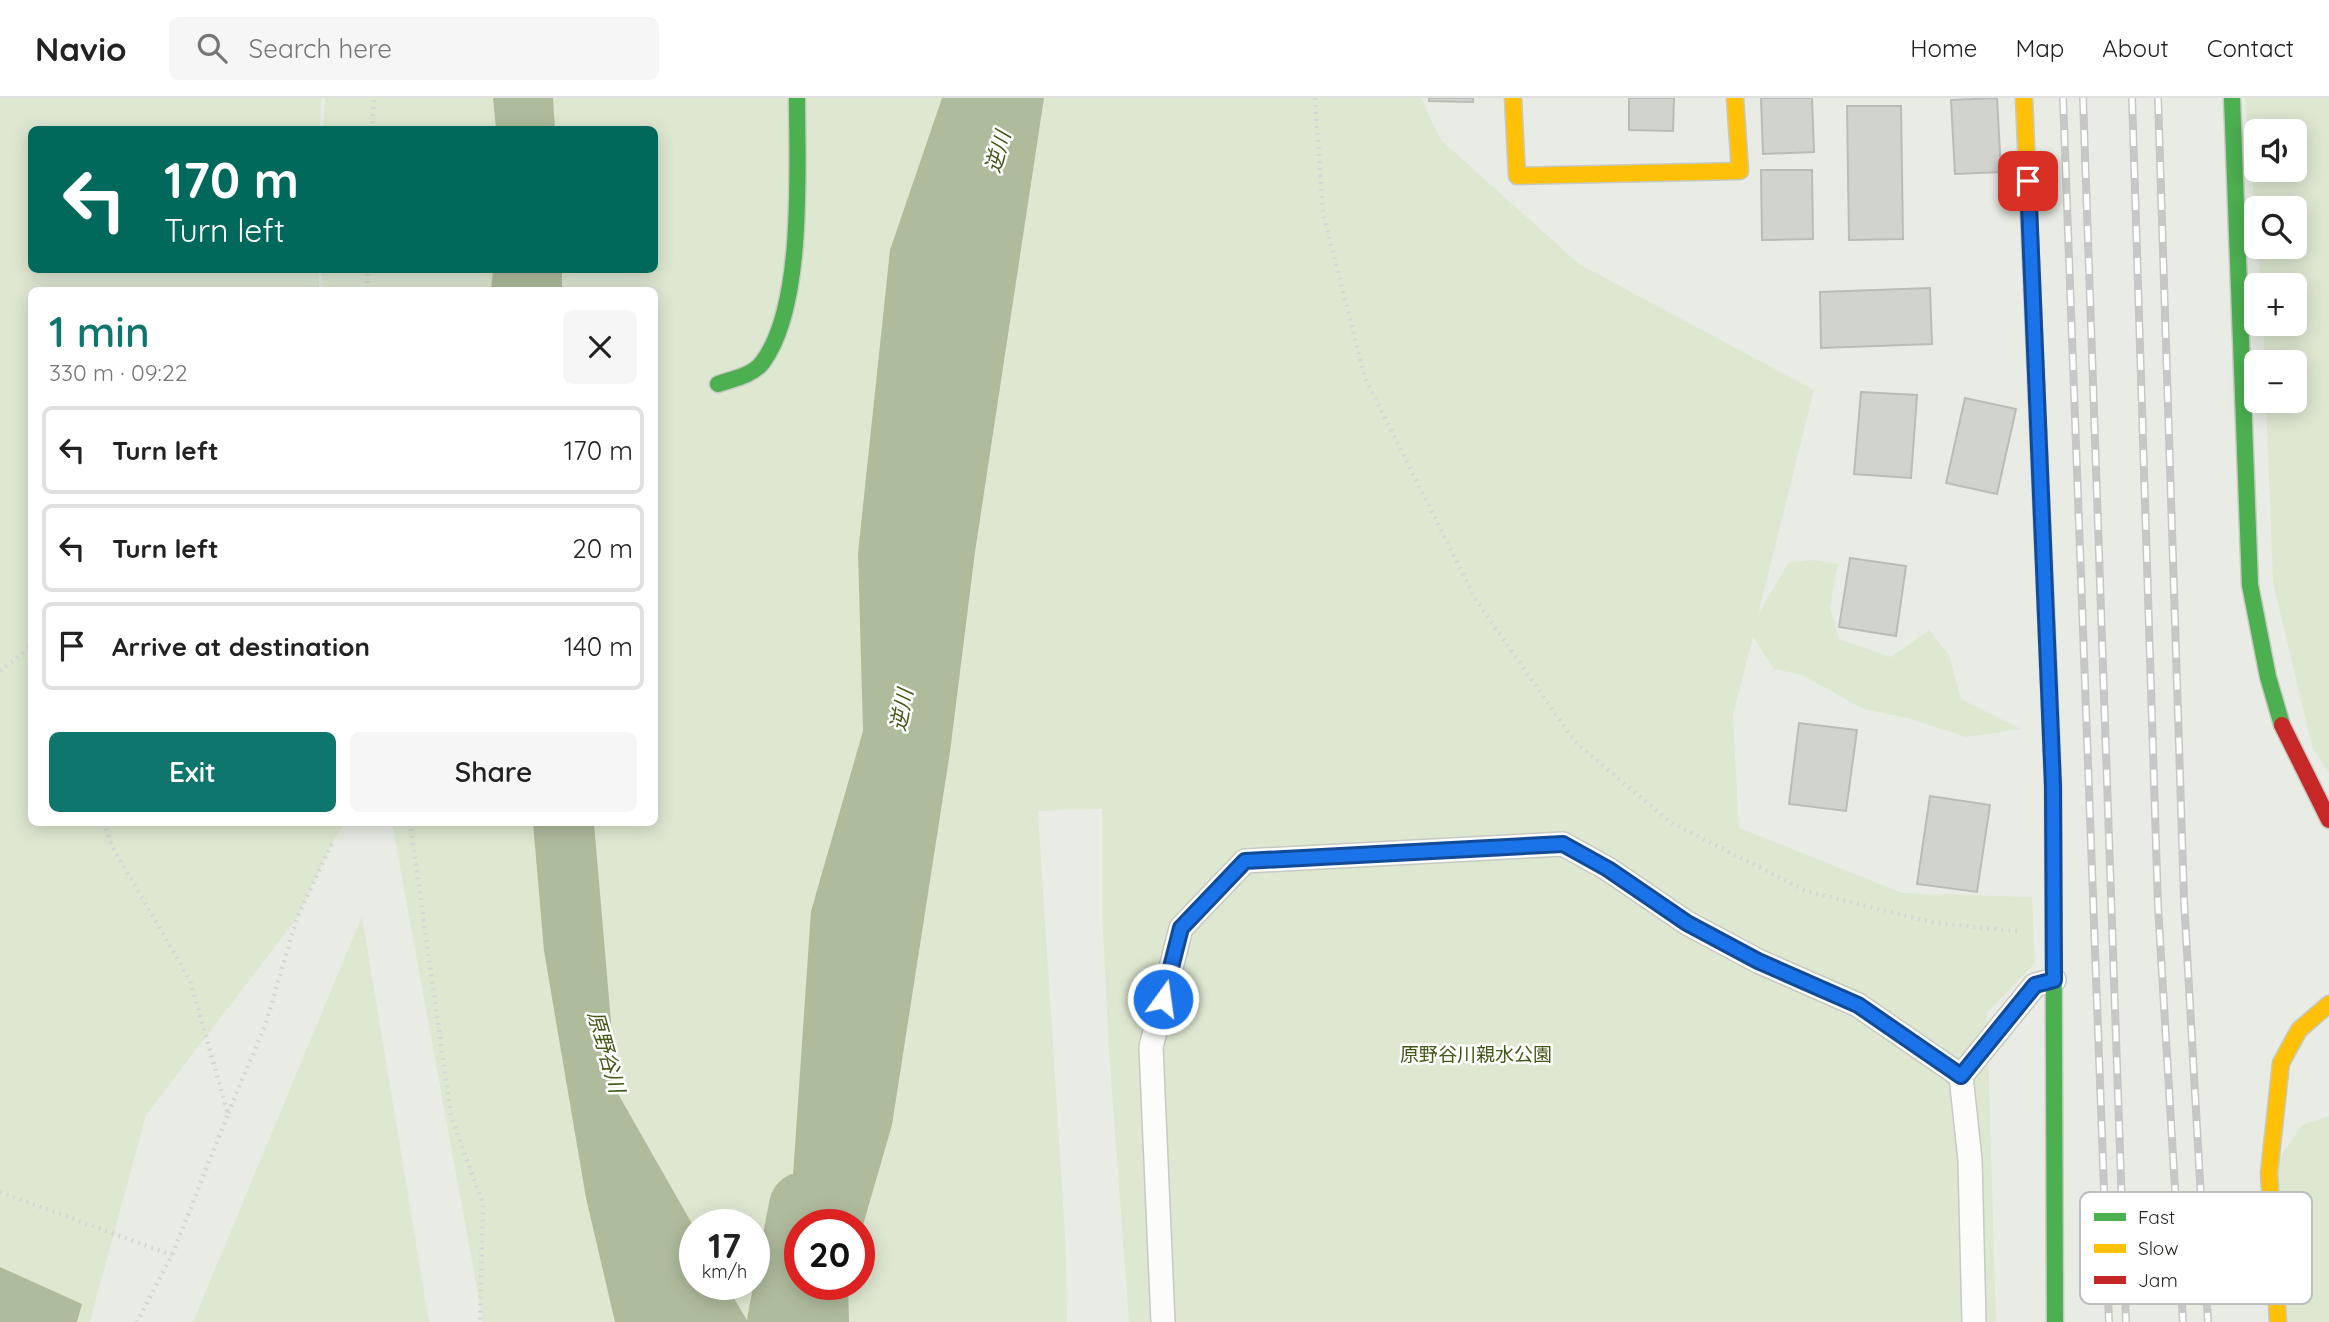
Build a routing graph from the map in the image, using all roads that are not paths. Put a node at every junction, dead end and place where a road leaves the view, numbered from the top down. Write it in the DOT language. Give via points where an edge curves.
graph roads {
  1 [pos="797,98"];
  2 [pos="1513,98"];
  3 [pos="1735,98"];
  4 [pos="2024,98"];
  5 [pos="2232,98"];
  6 [pos="719,384"];
  7 [pos="2329,820"];
  8 [pos="2054,980"];
  9 [pos="2329,1004"];
  10 [pos="1961,1076"];
  11 [pos="2270,1192"];
  12 [pos="2277,1304"];
  13 [pos="1163,1322"];
  14 [pos="1974,1322"];
  15 [pos="2054,1322"];
  16 [pos="2278,1322"];
  1 -- 6 [label="street" via="789,284 776,340 760,366"];
  2 -- 3 [label="street" via="1517,176 1740,171"];
  4 -- 8 [label="street" via="2053,786"];
  5 -- 7 [label="street" via="2250,584 2268,677 2285,733"];
  8 -- 10 [label="lane" via="2035,985"];
  8 -- 15 [label="street"];
  9 -- 11 [label="street" via="2300,1030 2281,1063"];
  10 -- 13 [label="lane" via="1858,1005 1758,961 1687,923 1563,844 1245,861 1181,928 1151,1046"];
  10 -- 14 [label="lane" via="1970,1160"];
  12 -- 16 [label="street"];
}
